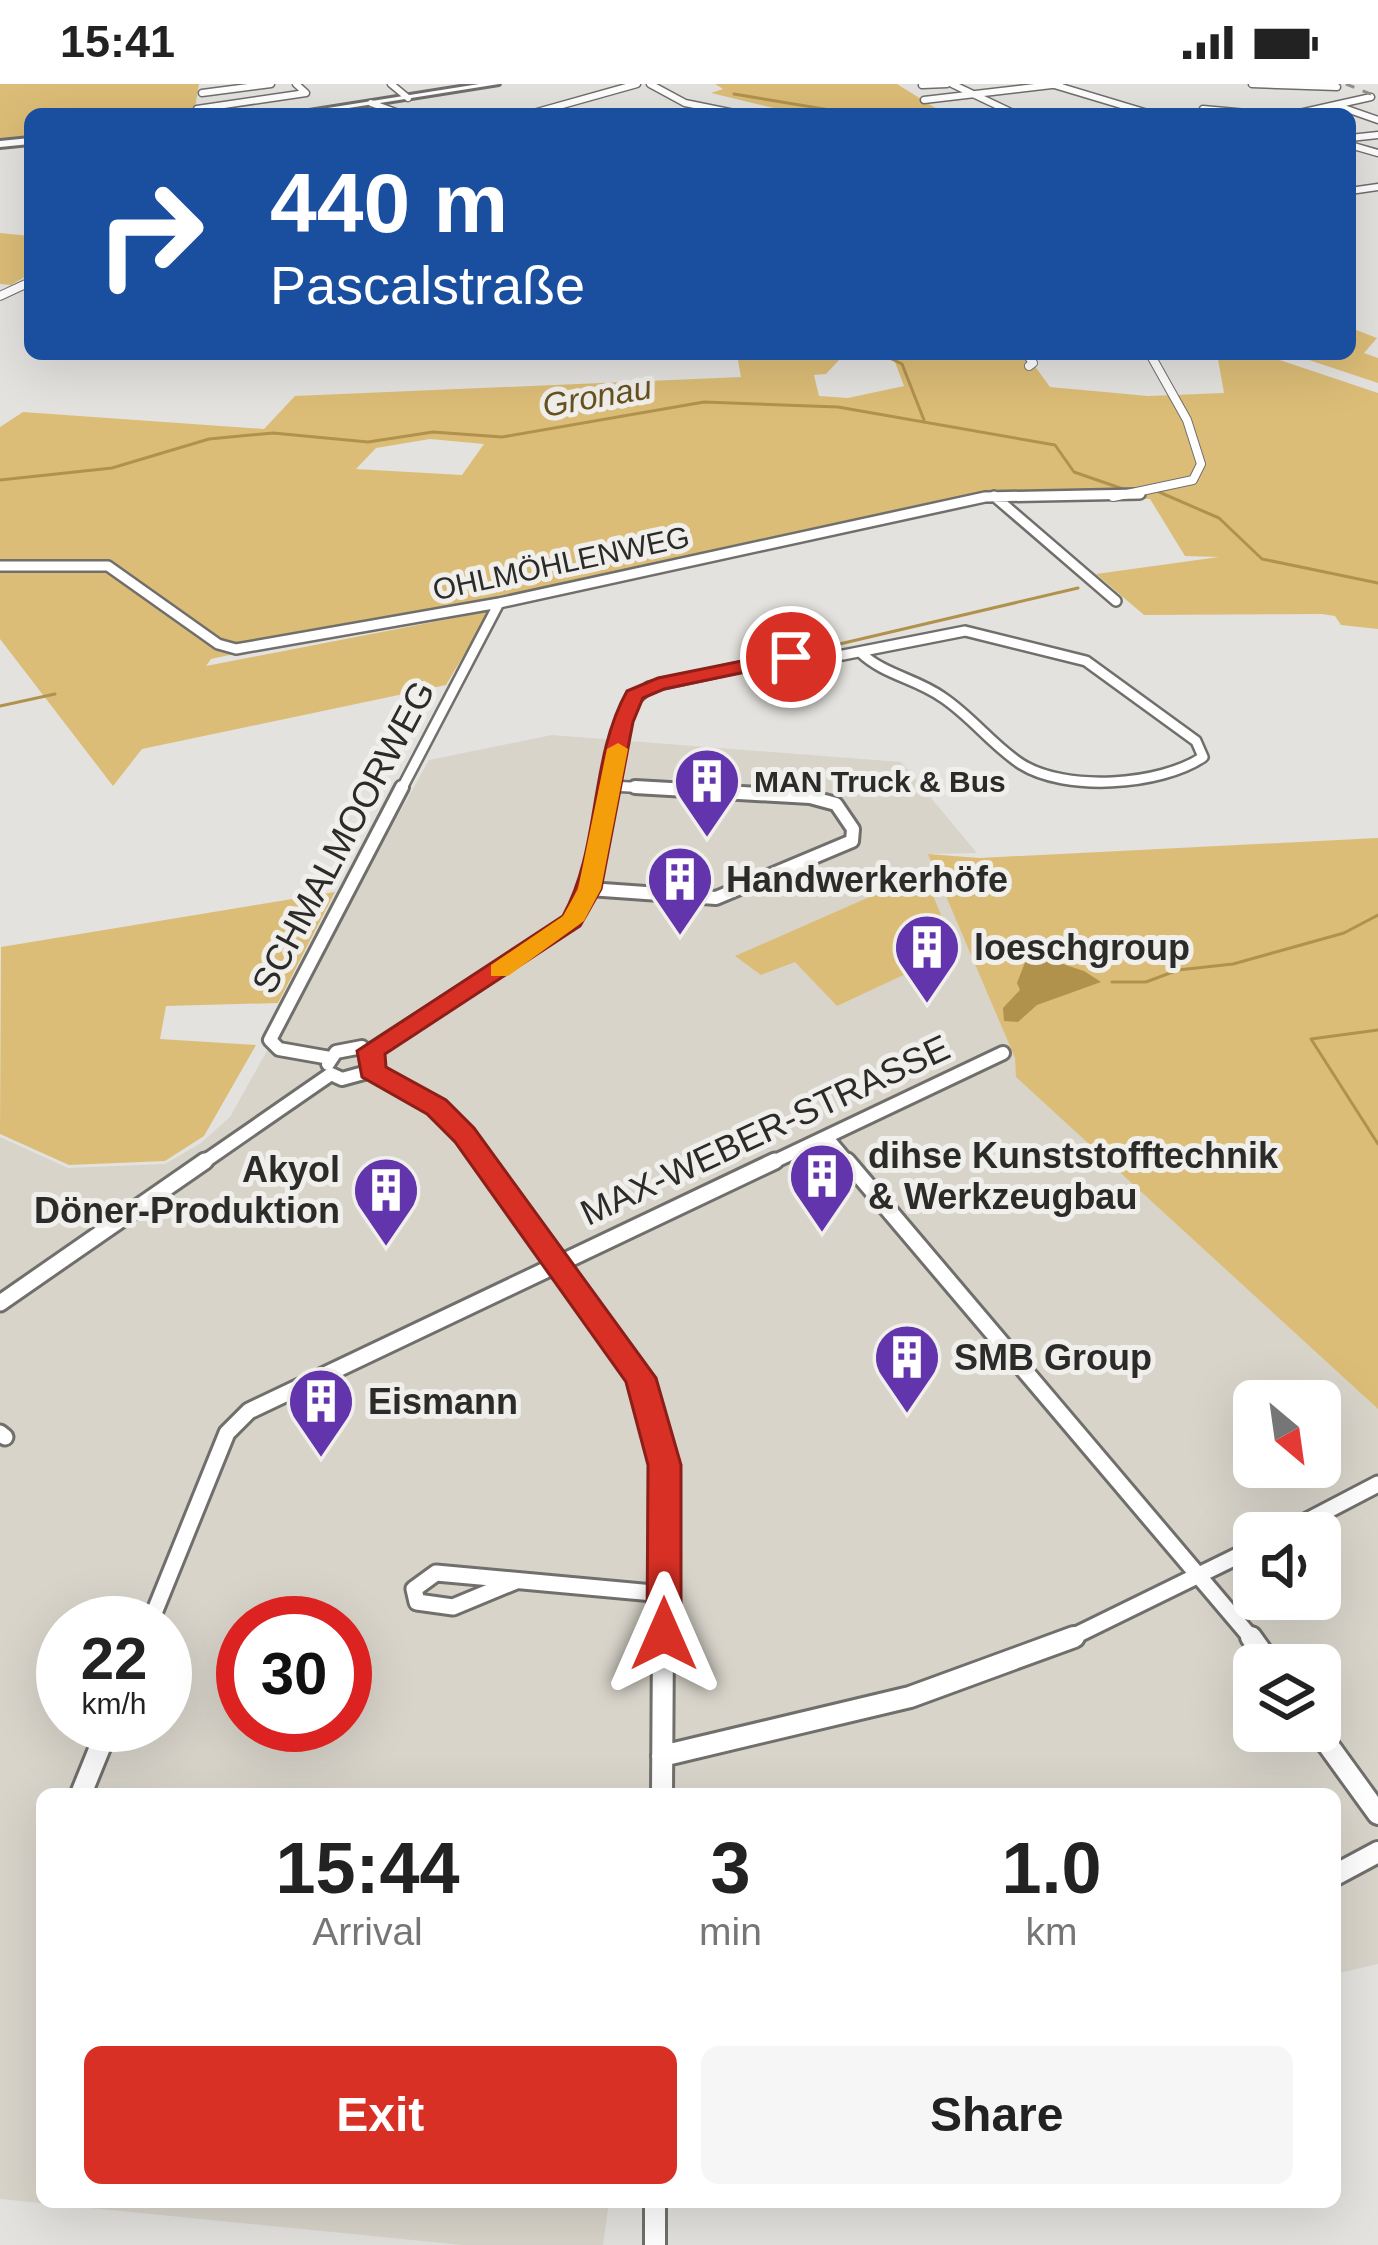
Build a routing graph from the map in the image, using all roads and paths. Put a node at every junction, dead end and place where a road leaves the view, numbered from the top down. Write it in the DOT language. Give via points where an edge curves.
graph roads {
  1 [pos="204,84"];
  2 [pos="271,84"];
  3 [pos="296,84"];
  4 [pos="391,84"];
  5 [pos="494,84"];
  6 [pos="638,84"];
  7 [pos="650,84"];
  8 [pos="950,84"];
  9 [pos="1056,84"];
  10 [pos="1252,84"];
  11 [pos="1305,84"];
  12 [pos="922,85"];
  13 [pos="1337,87"];
  14 [pos="202,93"];
  15 [pos="973,96"];
  16 [pos="1371,97"];
  17 [pos="408,98"];
  18 [pos="924,100"];
  19 [pos="1348,103"];
  20 [pos="371,104"];
  21 [pos="1335,106"];
  22 [pos="197,108"];
  23 [pos="214,108"];
  24 [pos="340,108"];
  25 [pos="383,108"];
  26 [pos="552,108"];
  27 [pos="708,108"];
  28 [pos="1001,108"];
  29 [pos="1131,108"];
  30 [pos="1325,108"];
  31 [pos="1341,108"];
  32 [pos="1031,360"];
  33 [pos="1153,360"];
  34 [pos="1029,366"];
  35 [pos="994,496"];
  36 [pos="0,566"];
  37 [pos="1116,601"];
  38 [pos="500,603"];
  39 [pos="860,652"];
  40 [pos="616,786"];
  41 [pos="589,889"];
  42 [pos="370,1051"];
  43 [pos="1004,1053"];
  44 [pos="331,1066"];
  45 [pos="371,1071"];
  46 [pos="828,1138"];
  47 [pos="560,1264"];
  48 [pos="0,1304"];
  49 [pos="1378,1484"];
  50 [pos="1324,1512"];
  51 [pos="1233,1559"];
  52 [pos="1197,1578"];
  53 [pos="516,1581"];
  54 [pos="664,1594"];
  55 [pos="161,1596"];
  56 [pos="1255,1644"];
  57 [pos="98,1752"];
  58 [pos="1333,1752"];
  59 [pos="662,1756"];
  60 [pos="83,1788"];
  61 [pos="662,1788"];
  62 [pos="1378,1814"];
  63 [pos="1378,1852"];
  64 [pos="1341,1872"];
  65 [pos="656,2208"];
  66 [pos="655,2245"];
  1 -- 14 [label="street"];
  2 -- 14 [label="street"];
  3 -- 23 [label="street" via="306,93"];
  4 -- 17 [label="street"];
  5 -- 17 [label="main road"];
  6 -- 26 [label="street"];
  7 -- 27 [label="street"];
  8 -- 12 [label="street"];
  8 -- 15 [label="street"];
  9 -- 15 [label="street"];
  9 -- 29 [label="street"];
  10 -- 11 [label="street"];
  11 -- 13 [label="street"];
  11 -- 19 [label="street"];
  14 -- 22 [label="street"];
  15 -- 18 [label="street"];
  15 -- 28 [label="street"];
  16 -- 19 [label="street"];
  17 -- 20 [label="main road"];
  19 -- 21 [label="street"];
  20 -- 24 [label="main road"];
  20 -- 25 [label="street"];
  21 -- 30 [label="street"];
  21 -- 31 [label="street"];
  32 -- 34 [label="street"];
  33 -- 35 [label="street, OHLMÖHLENWEG" via="1187,420 1201,464 1193,480 1161,491"];
  35 -- 37 [label="street"];
  35 -- 38 [label="street, OHLMÖHLENWEG"];
  36 -- 38 [label="street, OHLMÖHLENWEG" via="108,566 236,649"];
  38 -- 44 [label="street, SCHMALMOORWEG" via="270,1040"];
  39 -- 39 [label="street" via="965,632 1076,656 1196,741 1203,757 1170,774 1047,777 943,698 883,674"];
  39 -- 40 [label="street" via="777,659 640,691 627,706"];
  40 -- 41 [label="street"];
  40 -- 41 [label="street" via="810,797 836,804 852,842 733,895"];
  41 -- 42 [label="street" via="572,921 543,944"];
  42 -- 44 [label="street" via="348,1047"];
  42 -- 45 [label="street"];
  43 -- 46 [label="street, MAX-WEBER-STRASSE"];
  44 -- 45 [label="street" via="343,1079"];
  44 -- 48 [label="street"];
  45 -- 47 [label="street" via="437,1107"];
  46 -- 47 [label="street, MAX-WEBER-STRASSE"];
  46 -- 52 [label="street"];
  47 -- 54 [label="street" via="640,1378 664,1465"];
  47 -- 55 [label="street, MAX-WEBER-STRASSE" via="234,1421"];
  49 -- 50 [label="street"];
  51 -- 52 [label="street"];
  52 -- 56 [label="street"];
  52 -- 59 [label="street" via="1086,1633 910,1697"];
  53 -- 53 [label="street" via="436,1573 414,1589 427,1609 453,1608"];
  53 -- 54 [label="street"];
  54 -- 59 [label="street"];
  57 -- 60 [label="street"];
  58 -- 62 [label="street"];
  59 -- 61 [label="street"];
  63 -- 64 [label="street"];
  65 -- 66 [label="street"];
}
